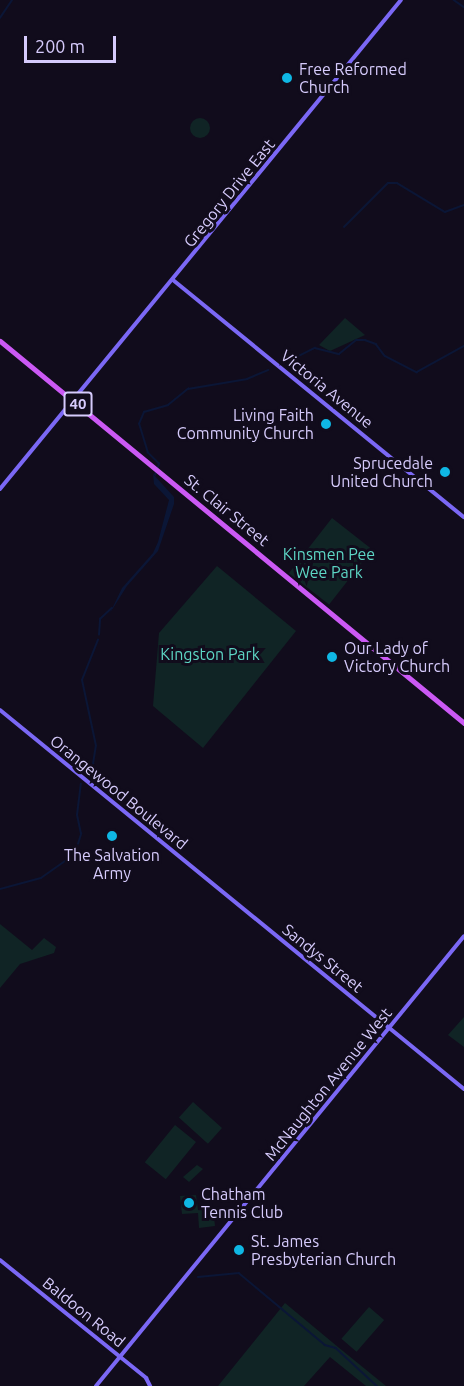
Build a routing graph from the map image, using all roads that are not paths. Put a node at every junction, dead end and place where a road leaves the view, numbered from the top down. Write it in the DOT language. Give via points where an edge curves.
graph roads {
  1 [pos="401,0"];
  2 [pos="173,280"];
  3 [pos="0,341"];
  4 [pos="74,400"];
  5 [pos="0,489"];
  6 [pos="464,518"];
  7 [pos="0,710"];
  8 [pos="464,723"];
  9 [pos="223,892"];
  10 [pos="464,936"];
  11 [pos="389,1027"];
  12 [pos="464,1089"];
  13 [pos="0,1260"];
  14 [pos="119,1357"];
  15 [pos="96,1386"];
  16 [pos="150,1386"];
  1 -- 2 [label="street, Gregory Drive East"];
  2 -- 4 [label="street, Gregory Drive East"];
  2 -- 6 [label="street, Victoria Avenue"];
  3 -- 4 [label="main road, St. Clair Street / 40"];
  4 -- 5 [label="street, Gregory Drive East"];
  4 -- 8 [label="main road, St. Clair Street / 40"];
  7 -- 9 [label="street, Orangewood Boulevard"];
  9 -- 11 [label="street, Sandys Street"];
  10 -- 11 [label="street, McNaughton Avenue West"];
  11 -- 12 [label="street, Sandys Street"];
  11 -- 14 [label="street, McNaughton Avenue West"];
  13 -- 14 [label="street, Baldoon Road"];
  14 -- 15 [label="street, McNaughton Avenue West"];
  14 -- 16 [label="street, Baldoon Road" via="146,1378"];
}
